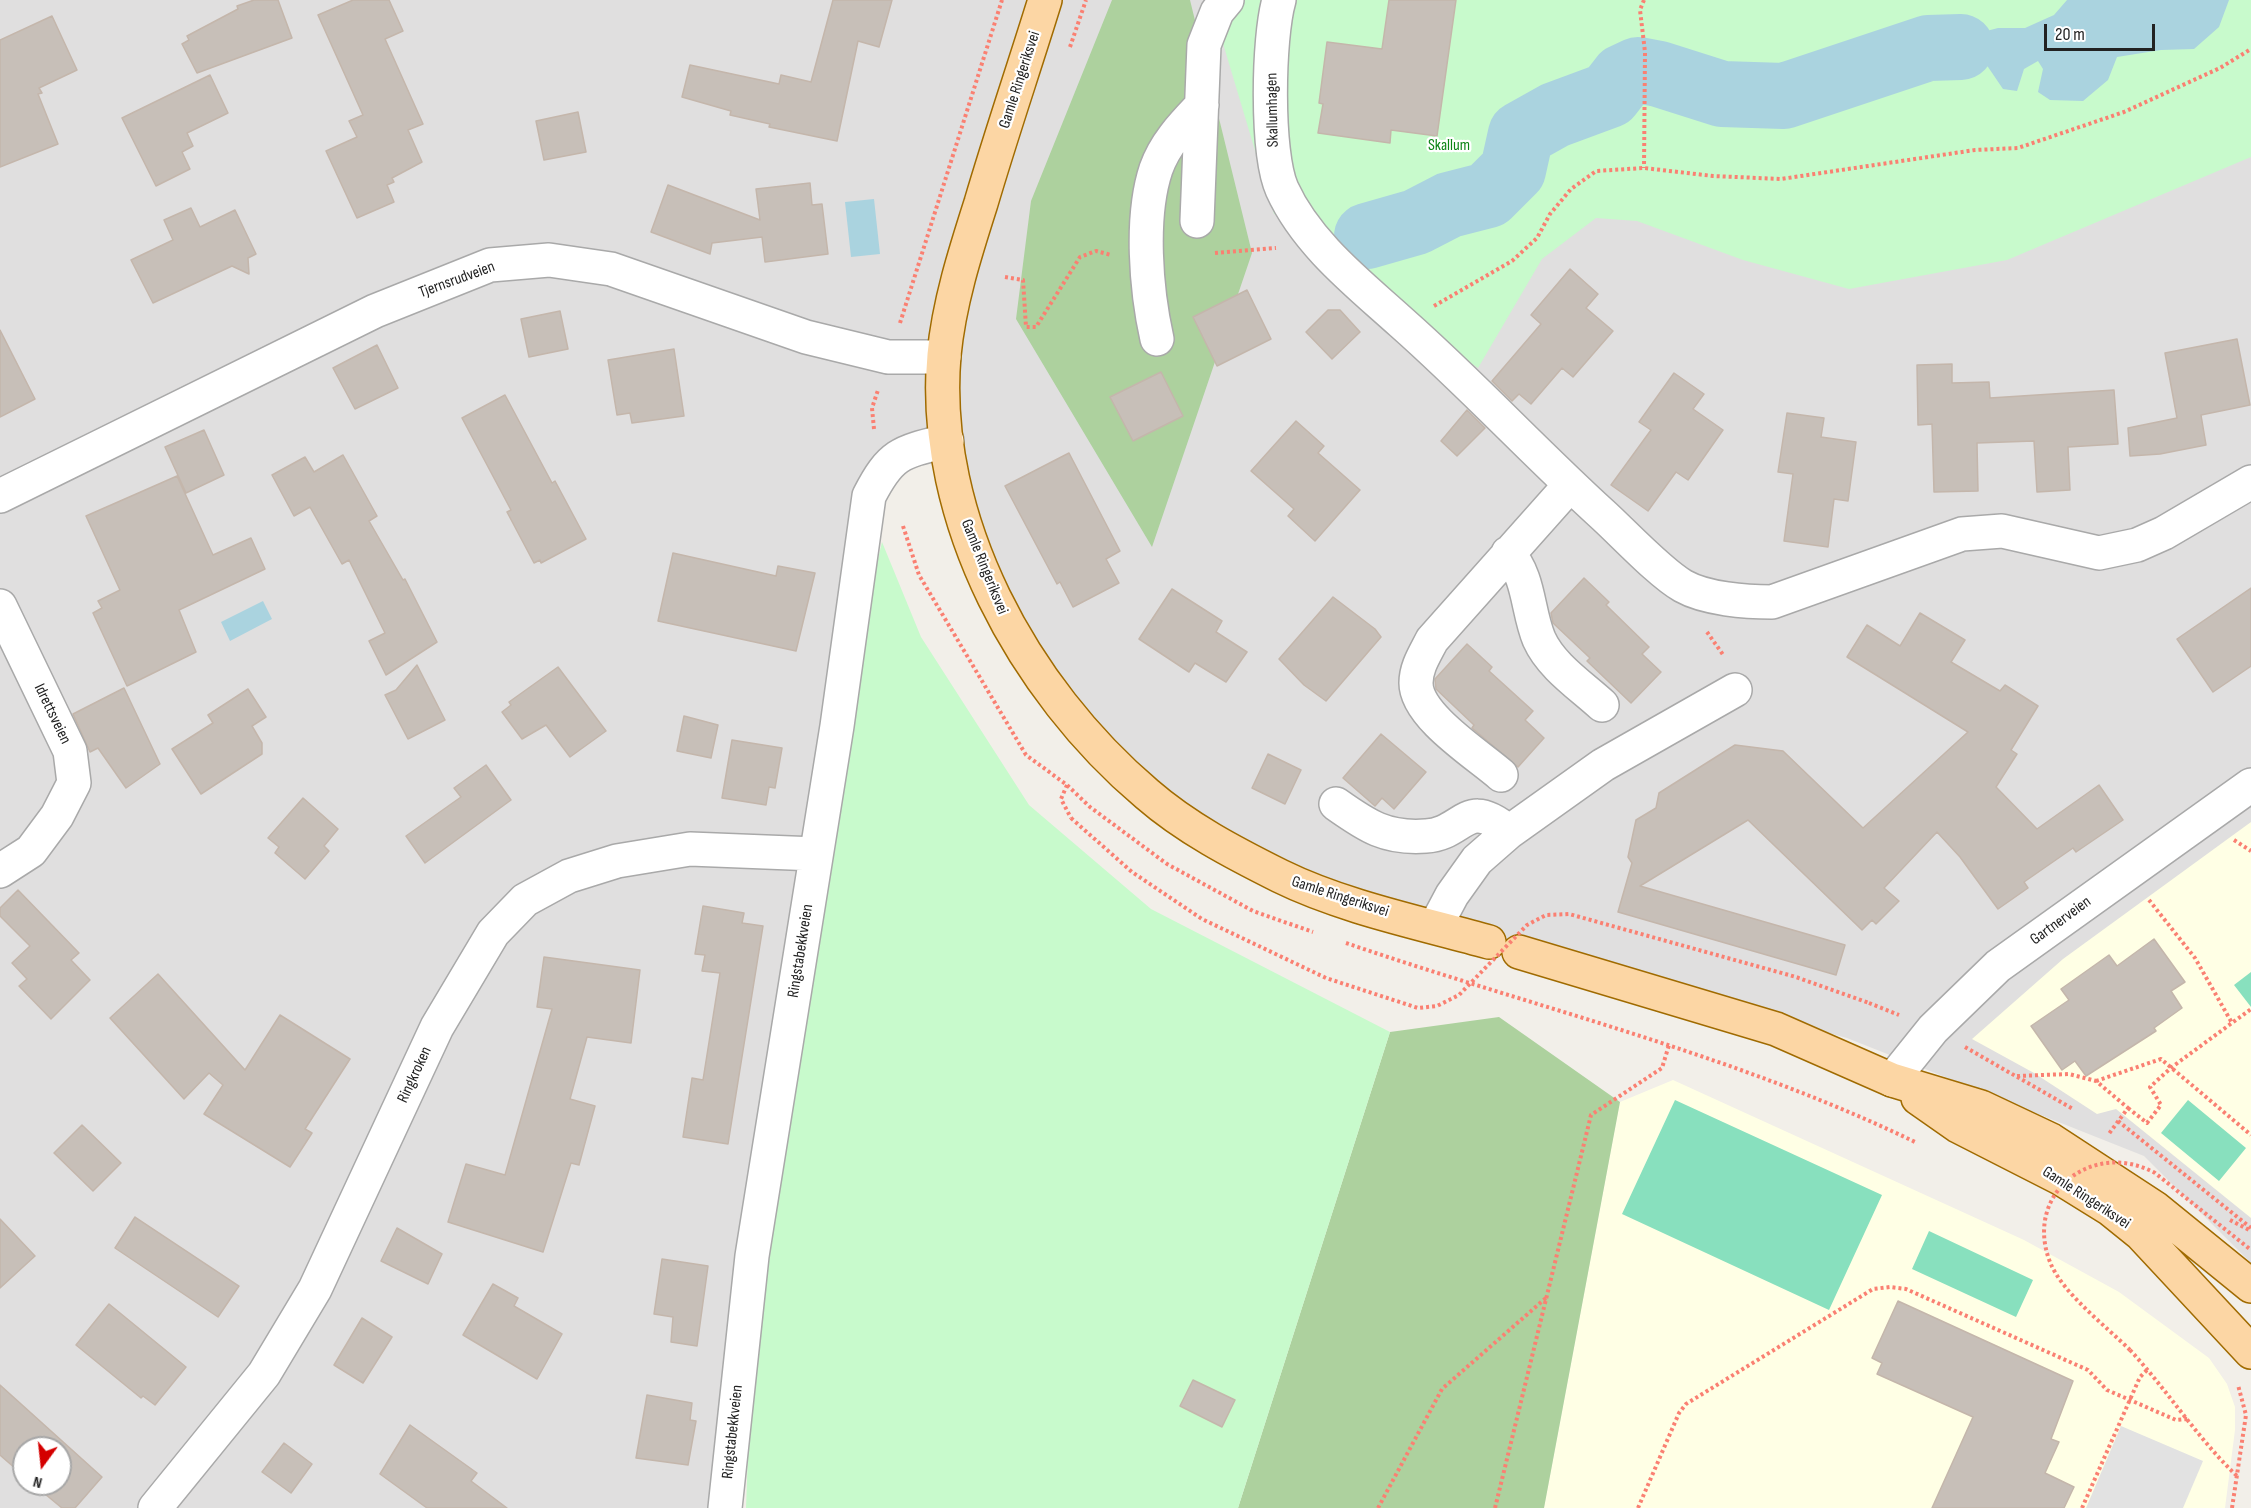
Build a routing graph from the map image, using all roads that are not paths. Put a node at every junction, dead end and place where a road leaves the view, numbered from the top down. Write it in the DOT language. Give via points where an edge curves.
graph roads {
  1 [pos="1045,0"];
  2 [pos="1227,0"];
  3 [pos="1279,0"];
  4 [pos="1202,105"];
  5 [pos="1197,221"];
  6 [pos="1157,339"];
  7 [pos="944,357"];
  8 [pos="947,441"];
  9 [pos="2251,482"];
  10 [pos="1570,485"];
  11 [pos="0,496"];
  12 [pos="1508,553"];
  13 [pos="0,606"];
  14 [pos="1735,690"];
  15 [pos="1602,705"];
  16 [pos="1501,775"];
  17 [pos="2251,785"];
  18 [pos="1336,804"];
  19 [pos="1509,832"];
  20 [pos="816,854"];
  21 [pos="0,871"];
  22 [pos="1435,927"];
  23 [pos="1892,1080"];
  24 [pos="2251,1286"];
  25 [pos="2243,1365"];
  26 [pos="155,1508"];
  27 [pos="725,1508"];
  1 -- 7 [label="main road, Gamle Ringeriksvei" via="959,275"];
  2 -- 4 [label="street" via="1217,12 1204,45"];
  3 -- 10 [label="street, Skallumhagen" via="1272,60 1272,148 1281,188 1318,244"];
  4 -- 5 [label="street"];
  4 -- 6 [label="street" via="1174,135 1156,169 1148,217 1147,266"];
  7 -- 8 [label="main road, Gamle Ringeriksvei"];
  7 -- 11 [label="street, Tjernsrudveien" via="888,357 806,337 611,269 549,260 490,265 375,311"];
  8 -- 20 [label="street, Ringstabekkveien" via="907,450 884,468 869,496"];
  8 -- 22 [label="main road, Gamle Ringeriksvei" via="955,489 986,580 1008,625 1066,713 1102,754 1149,796 1196,830 1284,878"];
  9 -- 10 [label="street, Skallumhagen" via="2137,545 2099,553 2002,531 1962,534 1772,602 1738,602 1683,587"];
  10 -- 12 [label="street"];
  12 -- 15 [label="street" via="1522,574 1532,621 1550,658"];
  12 -- 16 [label="street" via="1432,640 1418,666 1416,685 1427,712"];
  13 -- 21 [label="street, Idrettsveien" via="70,751 74,783 57,816 31,851"];
  14 -- 19 [label="street" via="1603,765"];
  17 -- 23 [label="street, Gartnerveien" via="1998,966 1933,1029"];
  18 -- 19 [label="street" via="1372,829 1398,836 1428,837 1463,819 1479,816 1493,818"];
  19 -- 22 [label="street" via="1478,860"];
  20 -- 26 [label="street, Ringkroken" via="690,849 608,864 569,876 525,900 493,933 437,1027 315,1288 264,1374"];
  20 -- 27 [label="street, Ringstabekkveien" via="752,1256"];
  22 -- 23 [label="main road, Gamle Ringeriksvei" via="1776,1029"];
  23 -- 24 [label="main road, Gamle Ringeriksvei" via="1981,1107 2051,1140 2155,1208"];
  23 -- 25 [label="main road, Gamle Ringeriksvei" via="1958,1126 2060,1178 2141,1233"];
}
